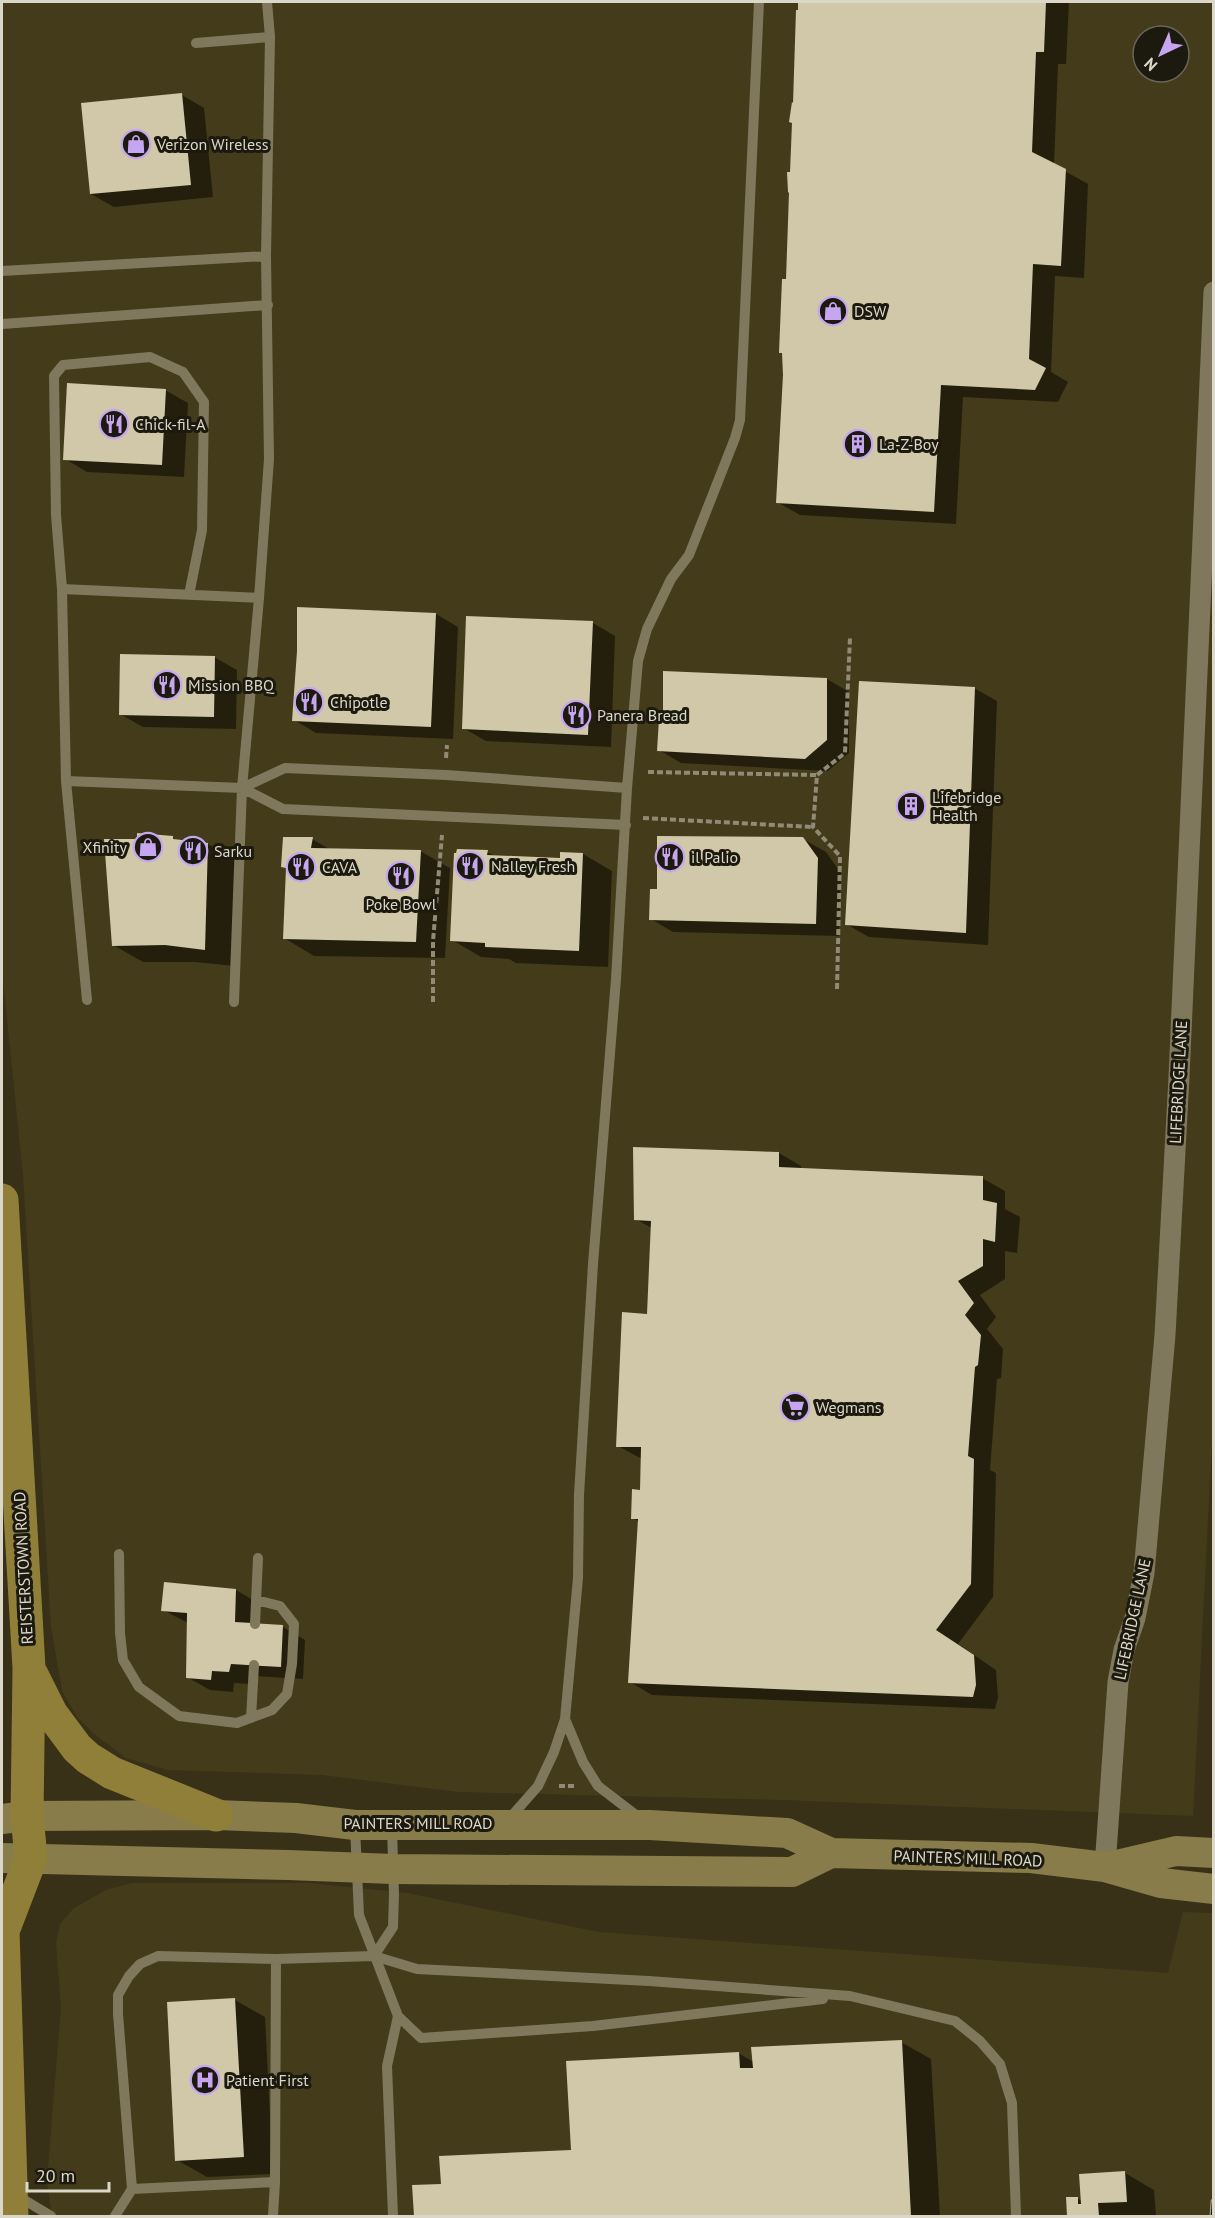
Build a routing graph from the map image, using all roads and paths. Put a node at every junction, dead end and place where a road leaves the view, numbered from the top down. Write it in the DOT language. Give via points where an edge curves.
graph roads {
  1 [pos="267,2"];
  2 [pos="759,2"];
  3 [pos="270,37"];
  4 [pos="196,43"];
  5 [pos="266,256"];
  6 [pos="2,271"];
  7 [pos="1214,292"];
  8 [pos="268,305"];
  9 [pos="2,324"];
  10 [pos="62,589"];
  11 [pos="189,595"];
  12 [pos="259,598"];
  13 [pos="850,637"];
  14 [pos="447,745"];
  15 [pos="629,772"];
  16 [pos="817,775"];
  17 [pos="446,776"];
  18 [pos="66,781"];
  19 [pos="242,788"];
  20 [pos="627,788"];
  21 [pos="443,816"];
  22 [pos="626,821"];
  23 [pos="813,827"];
  24 [pos="837,988"];
  25 [pos="87,1000"];
  26 [pos="234,1002"];
  27 [pos="433,1002"];
  28 [pos="2,1200"];
  29 [pos="119,1554"];
  30 [pos="258,1558"];
  31 [pos="256,1600"];
  32 [pos="255,1623"];
  33 [pos="254,1665"];
  34 [pos="29,1668"];
  35 [pos="251,1718"];
  36 [pos="565,1719"];
  37 [pos="582,1785"];
  38 [pos="559,1786"];
  39 [pos="216,1815"];
  40 [pos="14,1817"];
  41 [pos="505,1824"];
  42 [pos="355,1825"];
  43 [pos="650,1825"];
  44 [pos="392,1826"];
  45 [pos="831,1853"];
  46 [pos="1214,1853"];
  47 [pos="16,1858"];
  48 [pos="357,1867"];
  49 [pos="1105,1867"];
  50 [pos="393,1869"];
  51 [pos="1214,1889"];
  52 [pos="2,1929"];
  53 [pos="374,1956"];
  54 [pos="276,1959"];
  55 [pos="850,1996"];
  56 [pos="398,2016"];
  57 [pos="274,2182"];
  58 [pos="132,2189"];
  59 [pos="12,2205"];
  60 [pos="51,2217"];
  61 [pos="115,2217"];
  62 [pos="273,2217"];
  63 [pos="393,2217"];
  64 [pos="1016,2217"];
  1 -- 3 [label="lane"];
  2 -- 15 [label="lane" via="740,420 689,555 671,579 647,629 638,661"];
  3 -- 4 [label="lane"];
  3 -- 5 [label="lane"];
  5 -- 6 [label="lane"];
  5 -- 8 [label="lane"];
  7 -- 49 [label="street, LIFEBRIDGE LANE" via="1165,1335 1144,1573 1118,1682"];
  8 -- 9 [label="lane"];
  8 -- 12 [label="lane" via="268,459"];
  10 -- 11 [label="lane"];
  10 -- 11 [label="lane" via="56,515 54,376 63,365 150,357 183,372 204,402 202,530"];
  10 -- 18 [label="lane"];
  11 -- 12 [label="lane"];
  12 -- 19 [label="lane"];
  13 -- 16 [label="path" via="845,753"];
  14 -- 17 [label="path"];
  15 -- 16 [label="path"];
  15 -- 20 [label="lane"];
  16 -- 23 [label="path"];
  17 -- 19 [label="lane" via="285,768"];
  17 -- 20 [label="lane"];
  18 -- 19 [label="lane"];
  18 -- 25 [label="lane"];
  19 -- 21 [label="lane" via="283,809"];
  19 -- 26 [label="lane"];
  20 -- 22 [label="lane"];
  21 -- 22 [label="lane"];
  21 -- 27 [label="path" via="433,941"];
  22 -- 23 [label="path"];
  22 -- 36 [label="lane" via="583,1420 578,1578"];
  23 -- 24 [label="path" via="840,856"];
  28 -- 34 [label="main road, REISTERSTOWN ROAD"];
  29 -- 35 [label="lane" via="123,1660 139,1687 178,1716 237,1723"];
  30 -- 31 [label="lane"];
  31 -- 32 [label="lane"];
  31 -- 35 [label="lane" via="280,1606 294,1624 287,1694 272,1710"];
  33 -- 35 [label="lane"];
  34 -- 39 [label="main road" via="51,1713 88,1758 112,1773"];
  34 -- 40 [label="main road, REISTERSTOWN ROAD"];
  36 -- 41 [label="lane" via="538,1786"];
  36 -- 43 [label="lane" via="598,1786"];
  37 -- 38 [label="path"];
  39 -- 40 [label="main road, PAINTERS MILL ROAD"];
  39 -- 42 [label="main road, PAINTERS MILL ROAD"];
  40 -- 47 [label="main road, REISTERSTOWN ROAD"];
  41 -- 43 [label="main road, PAINTERS MILL ROAD"];
  41 -- 44 [label="main road, PAINTERS MILL ROAD"];
  42 -- 44 [label="main road, PAINTERS MILL ROAD"];
  42 -- 48 [label="lane"];
  43 -- 45 [label="main road, PAINTERS MILL ROAD" via="787,1833"];
  44 -- 50 [label="lane"];
  45 -- 49 [label="main road, PAINTERS MILL ROAD" via="1031,1858"];
  45 -- 50 [label="main road, PAINTERS MILL ROAD" via="792,1872"];
  46 -- 49 [label="main road, PAINTERS MILL ROAD" via="1176,1851"];
  47 -- 48 [label="main road, PAINTERS MILL ROAD"];
  47 -- 52 [label="main road, REISTERSTOWN ROAD"];
  48 -- 50 [label="main road, PAINTERS MILL ROAD"];
  48 -- 53 [label="lane" via="359,1915"];
  49 -- 51 [label="main road, PAINTERS MILL ROAD" via="1161,1883"];
  50 -- 53 [label="lane" via="393,1927"];
  52 -- 59 [label="main road, REISTERSTOWN ROAD"];
  53 -- 54 [label="lane"];
  53 -- 55 [label="lane" via="417,1969"];
  53 -- 56 [label="lane"];
  54 -- 57 [label="lane"];
  54 -- 58 [label="lane" via="158,1956 140,1964 129,1976 118,1995 118,2014"];
  55 -- 56 [label="lane" via="593,2026 422,2038"];
  55 -- 64 [label="lane" via="955,2021 1000,2064 1012,2103"];
  56 -- 63 [label="lane" via="387,2066"];
  57 -- 58 [label="lane"];
  57 -- 62 [label="lane"];
  58 -- 61 [label="lane"];
  59 -- 60 [label="lane"];
}
